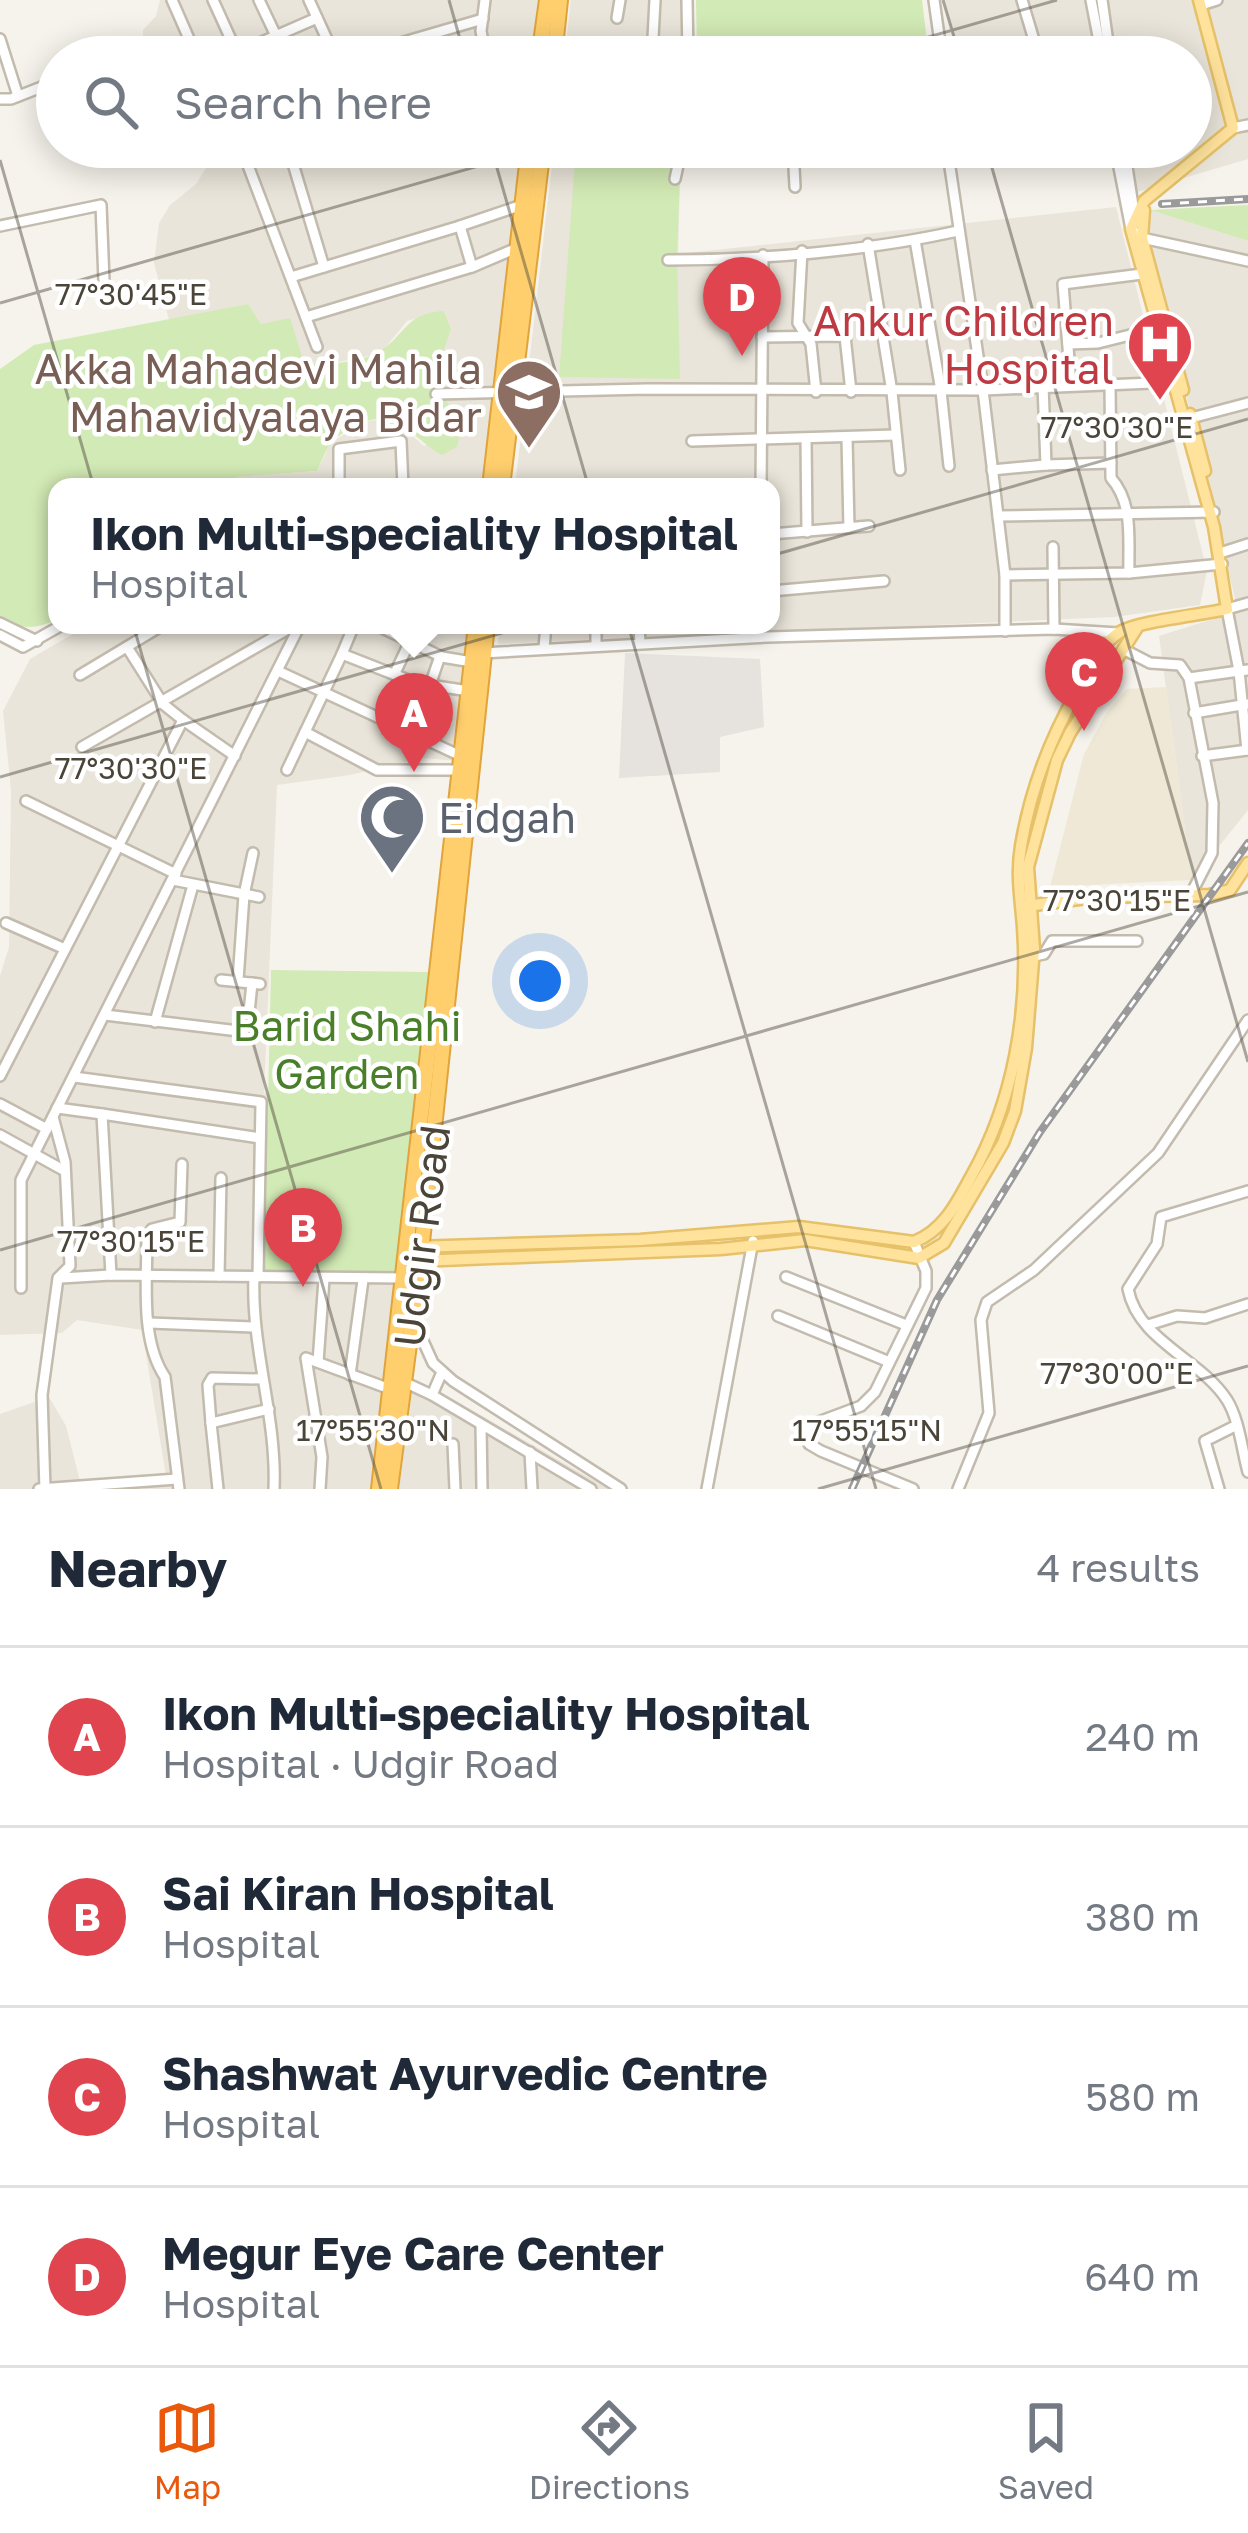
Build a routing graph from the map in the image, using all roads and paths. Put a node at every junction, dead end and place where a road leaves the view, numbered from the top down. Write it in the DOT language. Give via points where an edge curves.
graph roads {
  1 [pos="172,0"];
  2 [pos="213,0"];
  3 [pos="259,0"];
  4 [pos="309,0"];
  5 [pos="485,0"];
  6 [pos="547,0"];
  7 [pos="560,0"];
  8 [pos="620,0"];
  9 [pos="656,0"];
  10 [pos="687,0"];
  11 [pos="934,0"];
  12 [pos="1022,0"];
  13 [pos="1091,0"];
  14 [pos="1102,0"];
  15 [pos="1217,0"];
  16 [pos="1200,3"];
  17 [pos="317,17"];
  18 [pos="617,18"];
  19 [pos="483,19"];
  20 [pos="277,35"];
  21 [pos="188,36"];
  22 [pos="227,36"];
  23 [pos="325,36"];
  24 [pos="424,36"];
  25 [pos="484,36"];
  26 [pos="542,36"];
  27 [pos="556,36"];
  28 [pos="653,36"];
  29 [pos="688,36"];
  30 [pos="939,36"];
  31 [pos="1032,36"];
  32 [pos="1100,36"];
  33 [pos="1103,36"];
  34 [pos="1209,36"];
  35 [pos="0,39"];
  36 [pos="1212,48"];
  37 [pos="10,98"];
  38 [pos="0,109"];
  39 [pos="1248,125"];
  40 [pos="1233,128"];
  41 [pos="1212,145"];
  42 [pos="248,168"];
  43 [pos="293,168"];
  44 [pos="527,168"];
  45 [pos="539,168"];
  46 [pos="677,168"];
  47 [pos="794,168"];
  48 [pos="950,168"];
  49 [pos="1124,168"];
  50 [pos="1184,168"];
  51 [pos="675,179"];
  52 [pos="795,187"];
  53 [pos="523,204"];
  54 [pos="0,226"];
  55 [pos="460,226"];
  56 [pos="1138,228"];
  57 [pos="958,231"];
  58 [pos="915,240"];
  59 [pos="868,244"];
  60 [pos="524,246"];
  61 [pos="802,251"];
  62 [pos="763,255"];
  63 [pos="668,260"];
  64 [pos="1248,262"];
  65 [pos="324,267"];
  66 [pos="472,267"];
  67 [pos="1142,274"];
  68 [pos="291,277"];
  69 [pos="104,281"];
  70 [pos="306,317"];
  71 [pos="1157,328"];
  72 [pos="806,336"];
  73 [pos="762,337"];
  74 [pos="1068,344"];
  75 [pos="317,347"];
  76 [pos="1177,381"];
  77 [pos="1043,385"];
  78 [pos="1071,385"];
  79 [pos="1110,385"];
  80 [pos="941,391"];
  81 [pos="983,391"];
  82 [pos="763,392"];
  83 [pos="816,392"];
  84 [pos="851,392"];
  85 [pos="892,392"];
  86 [pos="436,394"];
  87 [pos="506,394"];
  88 [pos="1248,403"];
  89 [pos="1191,418"];
  90 [pos="896,435"];
  91 [pos="847,438"];
  92 [pos="806,439"];
  93 [pos="761,440"];
  94 [pos="692,441"];
  95 [pos="1111,464"];
  96 [pos="1046,465"];
  97 [pos="949,466"];
  98 [pos="899,470"];
  99 [pos="992,470"];
  100 [pos="339,478"];
  101 [pos="403,478"];
  102 [pos="492,478"];
  103 [pos="502,478"];
  104 [pos="761,478"];
  105 [pos="1211,512"];
  106 [pos="1128,514"];
  107 [pos="998,516"];
  108 [pos="869,526"];
  109 [pos="849,528"];
  110 [pos="807,532"];
  111 [pos="780,534"];
  112 [pos="1248,544"];
  113 [pos="1054,547"];
  114 [pos="1221,559"];
  115 [pos="1129,573"];
  116 [pos="1005,575"];
  117 [pos="1054,577"];
  118 [pos="884,581"];
  119 [pos="780,590"];
  120 [pos="1248,604"];
  121 [pos="1227,609"];
  122 [pos="0,623"];
  123 [pos="1138,626"];
  124 [pos="1054,629"];
  125 [pos="780,631"];
  126 [pos="1005,631"];
  127 [pos="1118,633"];
  128 [pos="48,634"];
  129 [pos="149,634"];
  130 [pos="283,634"];
  131 [pos="294,634"];
  132 [pos="350,634"];
  133 [pos="395,634"];
  134 [pos="477,634"];
  135 [pos="485,634"];
  136 [pos="545,634"];
  137 [pos="596,634"];
  138 [pos="639,634"];
  139 [pos="680,634"];
  140 [pos="719,634"];
  141 [pos="750,634"];
  142 [pos="0,635"];
  143 [pos="719,639"];
  144 [pos="38,640"];
  145 [pos="410,641"];
  146 [pos="680,641"];
  147 [pos="640,644"];
  148 [pos="596,646"];
  149 [pos="127,647"];
  150 [pos="544,648"];
  151 [pos="1124,649"];
  152 [pos="342,654"];
  153 [pos="440,656"];
  154 [pos="478,658"];
  155 [pos="1244,670"];
  156 [pos="278,671"];
  157 [pos="395,673"];
  158 [pos="80,675"];
  159 [pos="1189,678"];
  160 [pos="432,685"];
  161 [pos="469,691"];
  162 [pos="323,694"];
  163 [pos="163,704"];
  164 [pos="1245,704"];
  165 [pos="1194,712"];
  166 [pos="183,720"];
  167 [pos="305,732"];
  168 [pos="413,735"];
  169 [pos="82,747"];
  170 [pos="1247,750"];
  171 [pos="235,756"];
  172 [pos="1202,756"];
  173 [pos="467,765"];
  174 [pos="287,770"];
  175 [pos="26,801"];
  176 [pos="118,847"];
  177 [pos="254,853"];
  178 [pos="1248,863"];
  179 [pos="175,877"];
  180 [pos="194,885"];
  181 [pos="1191,894"];
  182 [pos="244,895"];
  183 [pos="259,898"];
  184 [pos="1026,906"];
  185 [pos="6,923"];
  186 [pos="1137,940"];
  187 [pos="65,949"];
  188 [pos="1034,956"];
  189 [pos="221,980"];
  190 [pos="238,980"];
  191 [pos="105,1015"];
  192 [pos="1248,1020"];
  193 [pos="155,1022"];
  194 [pos="0,1076"];
  195 [pos="74,1077"];
  196 [pos="0,1104"];
  197 [pos="55,1113"];
  198 [pos="102,1114"];
  199 [pos="47,1129"];
  200 [pos="0,1136"];
  201 [pos="260,1138"];
  202 [pos="35,1153"];
  203 [pos="182,1165"];
  204 [pos="65,1171"];
  205 [pos="221,1178"];
  206 [pos="1248,1191"];
  207 [pos="753,1231"];
  208 [pos="914,1242"];
  209 [pos="752,1245"];
  210 [pos="413,1254"];
  211 [pos="919,1258"];
  212 [pos="110,1275"];
  213 [pos="147,1275"];
  214 [pos="219,1276"];
  215 [pos="256,1277"];
  216 [pos="786,1277"];
  217 [pos="58,1278"];
  218 [pos="403,1278"];
  219 [pos="324,1279"];
  220 [pos="362,1280"];
  221 [pos="21,1288"];
  222 [pos="1248,1304"];
  223 [pos="412,1310"];
  224 [pos="778,1316"];
  225 [pos="150,1323"];
  226 [pos="906,1325"];
  227 [pos="1148,1325"];
  228 [pos="253,1328"];
  229 [pos="887,1360"];
  230 [pos="318,1363"];
  231 [pos="442,1372"];
  232 [pos="350,1375"];
  233 [pos="262,1379"];
  234 [pos="399,1389"];
  235 [pos="432,1395"];
  236 [pos="268,1409"];
  237 [pos="211,1423"];
  238 [pos="481,1425"];
  239 [pos="1235,1426"];
  240 [pos="453,1444"];
  241 [pos="530,1452"];
  242 [pos="1248,1472"];
  243 [pos="178,1484"];
  244 [pos="130,1485"];
  245 [pos="888,1485"];
  246 [pos="92,1487"];
  247 [pos="43,1488"];
  248 [pos="589,1488"];
  249 [pos="218,1489"];
  250 [pos="274,1489"];
  251 [pos="320,1489"];
  252 [pos="379,1489"];
  253 [pos="390,1489"];
  254 [pos="455,1489"];
  255 [pos="482,1489"];
  256 [pos="532,1489"];
  257 [pos="621,1489"];
  258 [pos="706,1489"];
  259 [pos="913,1489"];
  260 [pos="958,1489"];
  261 [pos="1219,1489"];
  1 -- 21 [label="street"];
  2 -- 22 [label="street"];
  3 -- 20 [label="street"];
  4 -- 17 [label="street"];
  5 -- 19 [label="street"];
  6 -- 26 [label="highway"];
  7 -- 27 [label="highway"];
  8 -- 18 [label="street"];
  9 -- 28 [label="street"];
  10 -- 29 [label="street"];
  11 -- 30 [label="street"];
  12 -- 31 [label="street"];
  13 -- 32 [label="street"];
  14 -- 33 [label="street"];
  15 -- 16 [label="street"];
  16 -- 34 [label="main road"];
  17 -- 20 [label="street"];
  17 -- 23 [label="street"];
  19 -- 24 [label="street"];
  19 -- 25 [label="street"];
  35 -- 37 [label="street"];
  36 -- 40 [label="main road"];
  37 -- 38 [label="street"];
  39 -- 40 [label="street"];
  40 -- 41 [label="main road"];
  42 -- 68 [label="street"];
  43 -- 65 [label="street"];
  44 -- 53 [label="highway"];
  45 -- 60 [label="highway"];
  46 -- 51 [label="street"];
  47 -- 52 [label="street"];
  48 -- 57 [label="street"];
  49 -- 56 [label="street"];
  50 -- 56 [label="main road" via="1144,201"];
  53 -- 55 [label="street"];
  53 -- 60 [label="highway"];
  54 -- 69 [label="street" via="101,206"];
  55 -- 65 [label="street"];
  55 -- 66 [label="street"];
  56 -- 64 [label="street"];
  56 -- 67 [label="main road"];
  56 -- 76 [label="main road"];
  57 -- 58 [label="street"];
  57 -- 81 [label="street"];
  58 -- 59 [label="street"];
  58 -- 80 [label="street"];
  59 -- 61 [label="street"];
  59 -- 85 [label="street"];
  60 -- 66 [label="street"];
  60 -- 87 [label="highway"];
  61 -- 62 [label="street"];
  61 -- 72 [label="street" via="798,323"];
  62 -- 63 [label="street"];
  62 -- 73 [label="street"];
  65 -- 68 [label="street"];
  66 -- 70 [label="street"];
  67 -- 71 [label="main road"];
  67 -- 74 [label="street" via="1063,284"];
  68 -- 70 [label="street"];
  70 -- 75 [label="street"];
  71 -- 74 [label="street"];
  71 -- 76 [label="main road"];
  72 -- 73 [label="street"];
  72 -- 83 [label="street"];
  72 -- 84 [label="street" via="845,336"];
  73 -- 82 [label="street"];
  74 -- 78 [label="street"];
  76 -- 79 [label="street"];
  76 -- 89 [label="main road"];
  76 -- 105 [label="main road"];
  77 -- 78 [label="street"];
  77 -- 81 [label="street"];
  77 -- 96 [label="street"];
  78 -- 79 [label="street"];
  79 -- 95 [label="street"];
  80 -- 81 [label="street"];
  80 -- 85 [label="street"];
  80 -- 97 [label="street"];
  81 -- 99 [label="street"];
  82 -- 83 [label="street"];
  82 -- 87 [label="street"];
  82 -- 93 [label="street"];
  83 -- 84 [label="street"];
  84 -- 85 [label="street"];
  85 -- 90 [label="street"];
  86 -- 87 [label="street"];
  87 -- 102 [label="highway"];
  87 -- 103 [label="highway"];
  88 -- 89 [label="street"];
  89 -- 105 [label="main road"];
  90 -- 91 [label="street"];
  90 -- 98 [label="street"];
  91 -- 92 [label="street"];
  91 -- 109 [label="street"];
  92 -- 93 [label="street"];
  92 -- 110 [label="street"];
  93 -- 94 [label="street"];
  93 -- 104 [label="street"];
  95 -- 96 [label="street"];
  95 -- 106 [label="street"];
  96 -- 99 [label="street"];
  99 -- 107 [label="street"];
  100 -- 101 [label="street" via="339,449 400,441"];
  105 -- 106 [label="street"];
  105 -- 114 [label="main road"];
  106 -- 107 [label="street"];
  106 -- 115 [label="street"];
  107 -- 116 [label="street"];
  108 -- 109 [label="street"];
  109 -- 110 [label="street"];
  110 -- 111 [label="street"];
  112 -- 114 [label="street"];
  113 -- 117 [label="street"];
  114 -- 115 [label="street"];
  114 -- 121 [label="main road"];
  115 -- 117 [label="street"];
  116 -- 117 [label="street"];
  116 -- 126 [label="street"];
  117 -- 124 [label="street"];
  118 -- 119 [label="street"];
  120 -- 121 [label="street"];
  121 -- 123 [label="main road"];
  121 -- 155 [label="street"];
  122 -- 144 [label="street"];
  123 -- 127 [label="main road"];
  123 -- 151 [label="main road"];
  124 -- 126 [label="street"];
  124 -- 127 [label="street"];
  125 -- 126 [label="street"];
  127 -- 184 [label="main road" via="1050,745 1021,847"];
  128 -- 144 [label="street"];
  129 -- 149 [label="street"];
  130 -- 163 [label="street"];
  131 -- 156 [label="street"];
  132 -- 152 [label="street"];
  133 -- 145 [label="street"];
  134 -- 154 [label="highway, Udgir Road"];
  135 -- 154 [label="highway, Udgir Road"];
  136 -- 150 [label="street"];
  137 -- 148 [label="street"];
  138 -- 147 [label="street"];
  139 -- 146 [label="street"];
  140 -- 143 [label="street"];
  141 -- 143 [label="street"];
  142 -- 144 [label="street" via="23,647"];
  143 -- 146 [label="street"];
  145 -- 153 [label="street"];
  145 -- 157 [label="street"];
  146 -- 147 [label="street"];
  147 -- 148 [label="street"];
  148 -- 150 [label="street"];
  149 -- 158 [label="street"];
  149 -- 163 [label="street"];
  150 -- 154 [label="street"];
  151 -- 159 [label="street" via="1150,663 1180,665"];
  151 -- 184 [label="main road" via="1057,760 1028,867"];
  152 -- 157 [label="street"];
  152 -- 162 [label="street"];
  153 -- 154 [label="street"];
  153 -- 160 [label="street"];
  154 -- 161 [label="highway, Udgir Road"];
  154 -- 173 [label="highway, Udgir Road"];
  155 -- 159 [label="street"];
  155 -- 164 [label="street"];
  156 -- 162 [label="street"];
  156 -- 171 [label="street"];
  157 -- 160 [label="street"];
  159 -- 165 [label="street"];
  160 -- 161 [label="street"];
  160 -- 168 [label="street"];
  161 -- 173 [label="highway, Udgir Road"];
  162 -- 167 [label="street"];
  162 -- 168 [label="street"];
  163 -- 166 [label="street"];
  163 -- 169 [label="street"];
  164 -- 165 [label="street"];
  164 -- 170 [label="street"];
  165 -- 172 [label="street"];
  166 -- 171 [label="street"];
  166 -- 176 [label="street"];
  167 -- 173 [label="street" via="376,770"];
  167 -- 174 [label="street"];
  168 -- 173 [label="street"];
  170 -- 172 [label="street"];
  171 -- 179 [label="street"];
  172 -- 181 [label="street" via="1213,803 1212,853"];
  173 -- 210 [label="highway, Udgir Road"];
  175 -- 176 [label="street"];
  176 -- 179 [label="street"];
  176 -- 187 [label="street"];
  177 -- 182 [label="street"];
  178 -- 181 [label="main road" via="1230,890"];
  179 -- 180 [label="street"];
  179 -- 191 [label="street"];
  180 -- 182 [label="street"];
  180 -- 193 [label="street"];
  181 -- 184 [label="main road"];
  182 -- 183 [label="street"];
  182 -- 190 [label="street"];
  184 -- 188 [label="main road"];
  184 -- 208 [label="main road" via="1023,999 996,1132 943,1224"];
  185 -- 187 [label="street"];
  186 -- 188 [label="street" via="1055,940"];
  187 -- 194 [label="street"];
  188 -- 211 [label="main road" via="1026,1048 1003,1143 944,1243"];
  189 -- 190 [label="street"];
  190 -- 193 [label="street" via="256,984 247,1032"];
  191 -- 193 [label="street"];
  191 -- 195 [label="street"];
  192 -- 260 [label="street" via="1158,1153 1034,1270 987,1303 981,1320 989,1413"];
  195 -- 197 [label="street"];
  195 -- 201 [label="street" via="261,1102"];
  196 -- 199 [label="street"];
  197 -- 198 [label="street"];
  197 -- 199 [label="street"];
  197 -- 204 [label="street"];
  198 -- 201 [label="street"];
  198 -- 212 [label="street"];
  199 -- 202 [label="street"];
  200 -- 202 [label="street"];
  201 -- 215 [label="street"];
  202 -- 204 [label="street"];
  202 -- 221 [label="street" via="21,1180"];
  203 -- 213 [label="street" via="182,1218 147,1233"];
  204 -- 217 [label="street" via="70,1266"];
  205 -- 214 [label="street"];
  206 -- 227 [label="street" via="1161,1217 1157,1244 1128,1289"];
  207 -- 208 [label="main road" via="800,1227"];
  207 -- 209 [label="street"];
  207 -- 210 [label="main road"];
  208 -- 211 [label="street"];
  209 -- 210 [label="main road"];
  209 -- 211 [label="main road" via="805,1240"];
  209 -- 258 [label="street"];
  210 -- 218 [label="highway, Udgir Road"];
  210 -- 223 [label="highway, Udgir Road"];
  211 -- 226 [label="street" via="926,1288"];
  212 -- 213 [label="street"];
  212 -- 217 [label="street"];
  213 -- 214 [label="street"];
  213 -- 225 [label="street"];
  214 -- 215 [label="street"];
  215 -- 219 [label="street"];
  215 -- 228 [label="street"];
  216 -- 226 [label="street"];
  217 -- 247 [label="street" via="42,1395"];
  218 -- 220 [label="street"];
  218 -- 234 [label="highway, Udgir Road"];
  219 -- 220 [label="street"];
  219 -- 230 [label="street"];
  220 -- 232 [label="street"];
  222 -- 227 [label="street"];
  223 -- 231 [label="street"];
  223 -- 234 [label="highway, Udgir Road"];
  224 -- 229 [label="street"];
  225 -- 228 [label="street"];
  225 -- 243 [label="street"];
  226 -- 229 [label="street"];
  227 -- 239 [label="street" via="1224,1396"];
  228 -- 233 [label="street"];
  229 -- 245 [label="street" via="861,1406 813,1424 806,1436"];
  230 -- 232 [label="street"];
  230 -- 251 [label="street" via="306,1358"];
  231 -- 235 [label="street"];
  231 -- 257 [label="street"];
  232 -- 234 [label="street"];
  233 -- 236 [label="street"];
  233 -- 237 [label="street" via="212,1378"];
  234 -- 235 [label="street"];
  234 -- 252 [label="highway, Udgir Road"];
  234 -- 253 [label="highway, Udgir Road"];
  235 -- 238 [label="street"];
  236 -- 237 [label="street"];
  236 -- 250 [label="street"];
  237 -- 249 [label="street"];
  238 -- 241 [label="street"];
  238 -- 255 [label="street"];
  239 -- 242 [label="street"];
  239 -- 261 [label="street" via="1205,1441"];
  240 -- 254 [label="street"];
  241 -- 248 [label="street"];
  241 -- 256 [label="street"];
  243 -- 244 [label="street"];
  244 -- 246 [label="street"];
  245 -- 259 [label="street"];
  246 -- 247 [label="street"];
}
